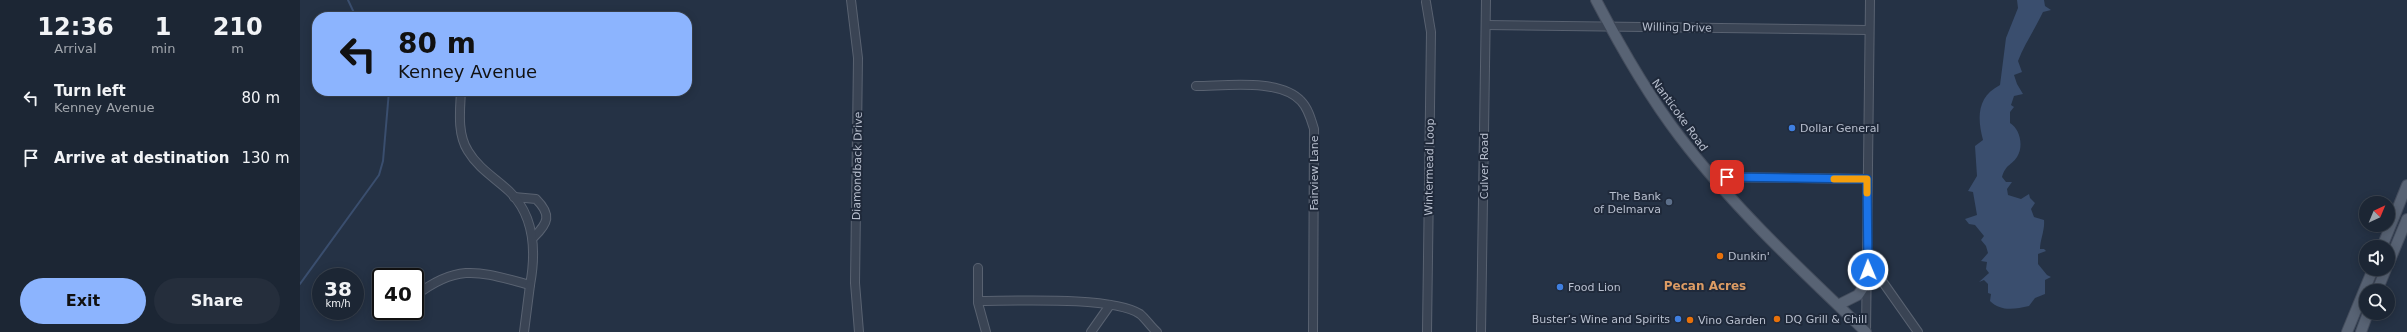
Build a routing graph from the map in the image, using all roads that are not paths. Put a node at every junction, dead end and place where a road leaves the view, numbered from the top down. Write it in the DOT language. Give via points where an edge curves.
graph roads {
  1 [pos="851,0"];
  2 [pos="1486,0"];
  3 [pos="1596,0"];
  4 [pos="1870,0"];
  5 [pos="1426,2"];
  6 [pos="1486,25"];
  7 [pos="1609,26"];
  8 [pos="1868,30"];
  9 [pos="1196,86"];
  10 [pos="461,96"];
  11 [pos="1712,177"];
  12 [pos="1867,179"];
  13 [pos="2407,185"];
  14 [pos="514,197"];
  15 [pos="2407,219"];
  16 [pos="534,237"];
  17 [pos="2385,240"];
  18 [pos="2395,248"];
  19 [pos="1868,260"];
  20 [pos="978,268"];
  21 [pos="2370,276"];
  22 [pos="1868,280"];
  23 [pos="530,286"];
  24 [pos="424,289"];
  25 [pos="978,301"];
  26 [pos="1110,305"];
  27 [pos="1838,305"];
  28 [pos="2365,320"];
  29 [pos="524,332"];
  30 [pos="859,332"];
  31 [pos="986,332"];
  32 [pos="1091,332"];
  33 [pos="1157,332"];
  34 [pos="1313,332"];
  35 [pos="1427,332"];
  36 [pos="1482,332"];
  37 [pos="1866,332"];
  38 [pos="1918,332"];
  39 [pos="2347,332"];
  40 [pos="2361,332"];
  1 -- 30 [label="street, Diamondback Drive" via="858,58 855,290"];
  2 -- 6 [label="street, Culver Road"];
  3 -- 7 [label="main road, Nanticoke Road"];
  4 -- 8 [label="street"];
  5 -- 35 [label="street, Wintermead Loop" via="1431,32"];
  6 -- 7 [label="street, Willing Drive"];
  6 -- 36 [label="street, Culver Road"];
  7 -- 8 [label="street, Willing Drive"];
  7 -- 11 [label="main road, Nanticoke Road" via="1649,94"];
  8 -- 12 [label="street"];
  9 -- 34 [label="street, Fairview Lane" via="1254,85 1281,88 1301,100 1309,114 1314,128"];
  10 -- 14 [label="street" via="460,128 467,150 483,170"];
  11 -- 12 [label="street"];
  11 -- 27 [label="main road, Nanticoke Road" via="1752,222"];
  12 -- 19 [label="street"];
  13 -- 17 [label="main road"];
  14 -- 16 [label="street" via="521,206"];
  14 -- 16 [label="street" via="536,199 544,207 545,225"];
  15 -- 18 [label="main road"];
  16 -- 23 [label="street" via="534,264"];
  19 -- 22 [label="street"];
  19 -- 38 [label="street"];
  20 -- 25 [label="street"];
  21 -- 39 [label="main road"];
  22 -- 27 [label="main road" via="1858,295"];
  22 -- 37 [label="street"];
  23 -- 24 [label="street" via="467,272 449,275"];
  23 -- 29 [label="street"];
  25 -- 26 [label="street" via="1044,300"];
  25 -- 31 [label="street"];
  26 -- 32 [label="street"];
  26 -- 33 [label="street" via="1139,314"];
  27 -- 37 [label="main road, Nanticoke Road"];
  28 -- 40 [label="main road"];
}
